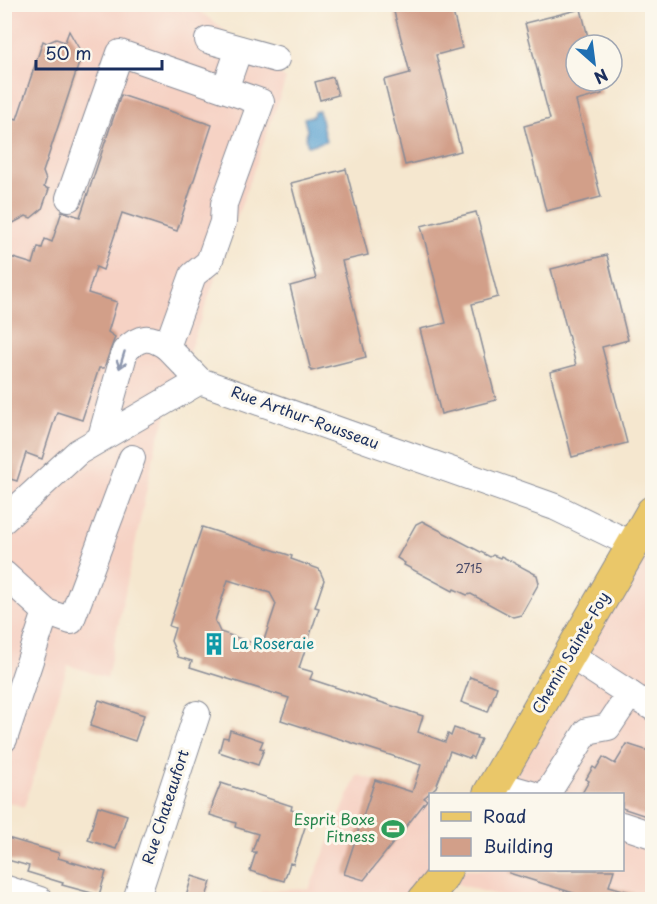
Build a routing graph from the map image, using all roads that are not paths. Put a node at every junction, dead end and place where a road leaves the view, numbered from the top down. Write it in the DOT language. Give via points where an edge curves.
graph roads {
  1 [pos="208,40"];
  2 [pos="240,49"];
  3 [pos="276,59"];
  4 [pos="225,89"];
  5 [pos="69,198"];
  6 [pos="167,347"];
  7 [pos="200,381"];
  8 [pos="101,438"];
  9 [pos="132,458"];
  10 [pos="652,513"];
  11 [pos="4,520"];
  12 [pos="633,545"];
  13 [pos="4,554"];
  14 [pos="10,584"];
  15 [pos="46,612"];
  16 [pos="570,655"];
  17 [pos="630,694"];
  18 [pos="652,707"];
  19 [pos="197,714"];
  20 [pos="4,740"];
  21 [pos="493,789"];
  22 [pos="518,793"];
  23 [pos="548,793"];
  24 [pos="624,826"];
  25 [pos="652,835"];
  26 [pos="445,871"];
  27 [pos="4,888"];
  28 [pos="40,900"];
  29 [pos="136,900"];
  30 [pos="424,900"];
  1 -- 2 [label="street"];
  2 -- 3 [label="street"];
  2 -- 4 [label="street"];
  4 -- 5 [label="street" via="120,53"];
  4 -- 6 [label="street" via="261,102 224,204 223,222 209,262 193,274"];
  6 -- 7 [label="street"];
  6 -- 8 [label="street, one-way" via="146,338 125,351"];
  7 -- 8 [label="street"];
  7 -- 12 [label="street, Rue Arthur-Rousseau" via="555,507"];
  8 -- 11 [label="street" via="78,452"];
  9 -- 15 [label="street" via="71,621"];
  10 -- 12 [label="main road, Chemin Sainte-Foy"];
  12 -- 16 [label="main road, Chemin Sainte-Foy"];
  13 -- 14 [label="street" via="19,568"];
  14 -- 15 [label="street"];
  15 -- 20 [label="street"];
  16 -- 17 [label="street"];
  16 -- 21 [label="main road, Chemin Sainte-Foy"];
  17 -- 18 [label="street"];
  17 -- 23 [label="street" via="608,727 587,731"];
  19 -- 29 [label="street, Rue Chateaufort"];
  21 -- 22 [label="street"];
  24 -- 25 [label="street"];
  26 -- 30 [label="main road"];
  27 -- 28 [label="street"];
}
